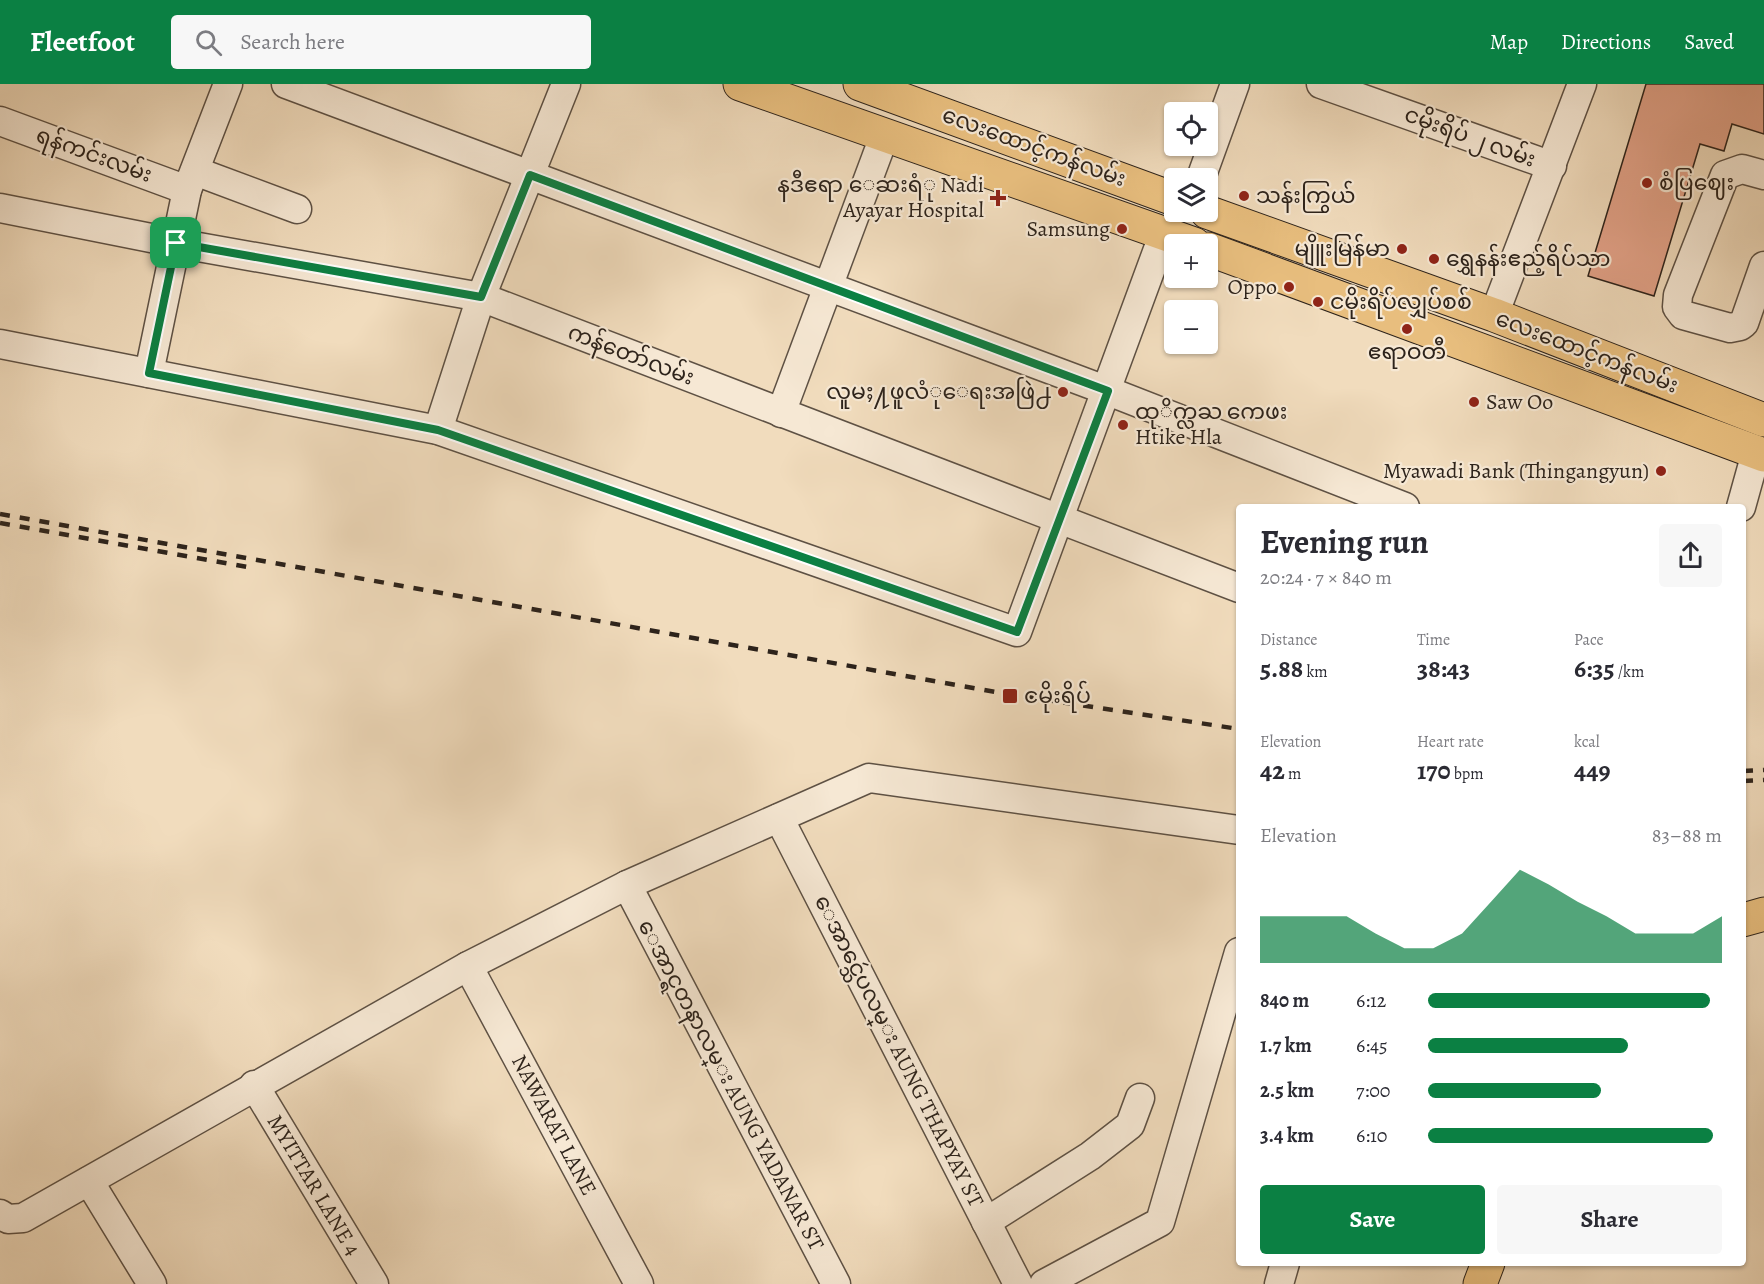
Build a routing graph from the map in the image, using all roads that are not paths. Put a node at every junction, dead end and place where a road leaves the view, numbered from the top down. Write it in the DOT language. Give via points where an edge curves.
graph roads {
  1 [pos="228,84"];
  2 [pos="286,84"];
  3 [pos="566,84"];
  4 [pos="740,84"];
  5 [pos="860,84"];
  6 [pos="1236,84"];
  7 [pos="1321,84"];
  8 [pos="1582,84"];
  9 [pos="902,91"];
  10 [pos="0,121"];
  11 [pos="885,134"];
  12 [pos="1067,159"];
  13 [pos="1552,166"];
  14 [pos="1205,168"];
  15 [pos="530,175"];
  16 [pos="1764,175"];
  17 [pos="191,181"];
  18 [pos="1054,194"];
  19 [pos="1164,195"];
  20 [pos="0,208"];
  21 [pos="297,209"];
  22 [pos="1218,216"];
  23 [pos="1165,234"];
  24 [pos="176,243"];
  25 [pos="1218,253"];
  26 [pos="1764,266"];
  27 [pos="1164,271"];
  28 [pos="829,287"];
  29 [pos="481,297"];
  30 [pos="1494,315"];
  31 [pos="0,344"];
  32 [pos="149,373"];
  33 [pos="1108,391"];
  34 [pos="781,412"];
  35 [pos="1764,420"];
  36 [pos="438,430"];
  37 [pos="1761,445"];
  38 [pos="1397,504"];
  39 [pos="1742,504"];
  40 [pos="1059,520"];
  41 [pos="1236,587"];
  42 [pos="779,818"];
  43 [pos="1236,830"];
  44 [pos="627,885"];
  45 [pos="1764,914"];
  46 [pos="1746,919"];
  47 [pos="1236,962"];
  48 [pos="468,966"];
  49 [pos="255,1085"];
  50 [pos="1140,1098"];
  51 [pos="89,1181"];
  52 [pos="0,1214"];
  53 [pos="986,1222"];
  54 [pos="1284,1266"];
  55 [pos="1487,1266"];
  56 [pos="152,1284"];
  57 [pos="374,1284"];
  58 [pos="639,1284"];
  59 [pos="836,1284"];
  60 [pos="1018,1284"];
  61 [pos="1044,1284"];
  62 [pos="1278,1284"];
  63 [pos="1480,1284"];
  1 -- 17 [label="street"];
  2 -- 15 [label="street"];
  3 -- 15 [label="street"];
  4 -- 11 [label="main road, လေးထောင့်ကန်လမ်း"];
  5 -- 9 [label="main road, လေးထောင့်ကန်လမ်း"];
  6 -- 14 [label="street"];
  7 -- 13 [label="street, ငမိုးရိပ် ၂ လမ်း"];
  8 -- 13 [label="street"];
  9 -- 11 [label="main road"];
  9 -- 12 [label="main road, လေးထောင့်ကန်လမ်း"];
  10 -- 17 [label="street, ရန်ကင်းလမ်း"];
  11 -- 18 [label="main road, လေးထောင့်ကန်လမ်း"];
  11 -- 28 [label="street"];
  12 -- 18 [label="main road"];
  12 -- 19 [label="main road, လေးထောင့်ကန်လမ်း"];
  13 -- 30 [label="street"];
  15 -- 28 [label="street"];
  15 -- 29 [label="street"];
  16 -- 26 [label="street" via="1742,169 1725,175 1678,295 1677,307 1683,315 1730,328 1740,327"];
  17 -- 21 [label="street, ရန်ကင်းလမ်း"];
  17 -- 24 [label="street"];
  18 -- 23 [label="main road, လေးထောင့်ကန်လမ်း"];
  20 -- 24 [label="street, ကန်တော်လမ်း"];
  22 -- 30 [label="main road, လေးထောင့်ကန်လမ်း"];
  24 -- 29 [label="street, ကန်တော်လမ်း"];
  24 -- 32 [label="street"];
  25 -- 37 [label="main road, လေးထောင့်ကန်လမ်း"];
  27 -- 33 [label="street"];
  28 -- 33 [label="street"];
  28 -- 34 [label="street"];
  29 -- 34 [label="street, ကန်တော်လမ်း"];
  29 -- 36 [label="street"];
  30 -- 35 [label="main road, လေးထောင့်ကန်လမ်း"];
  31 -- 32 [label="street"];
  32 -- 36 [label="street"];
  33 -- 38 [label="street"];
  33 -- 40 [label="street"];
  34 -- 40 [label="street, ကန်တော်လမ်း"];
  36 -- 40 [label="street" via="1017,632"];
  37 -- 39 [label="street"];
  40 -- 41 [label="street, ကန်တော်လမ်း"];
  42 -- 43 [label="street" via="869,778"];
  42 -- 44 [label="street"];
  42 -- 53 [label="street, ေအာင္သေဴပလမ္း AUNG THAPYAY ST"];
  44 -- 48 [label="street"];
  44 -- 59 [label="street, ေအာင္ရတနာလမ္း AUNG YADANAR ST"];
  45 -- 46 [label="main road"];
  47 -- 61 [label="street" via="1160,1222"];
  48 -- 49 [label="street"];
  48 -- 58 [label="street, NAWARAT LANE"];
  49 -- 51 [label="street"];
  49 -- 57 [label="street, MYITTAR LANE 4"];
  50 -- 53 [label="street" via="1130,1125 1090,1156"];
  51 -- 52 [label="street" via="23,1218 8,1219"];
  51 -- 56 [label="street"];
  53 -- 60 [label="street, ေအာင္သေဴပလမ္း AUNG THAPYAY ST"];
  54 -- 62 [label="street"];
  55 -- 63 [label="main road"];
}
